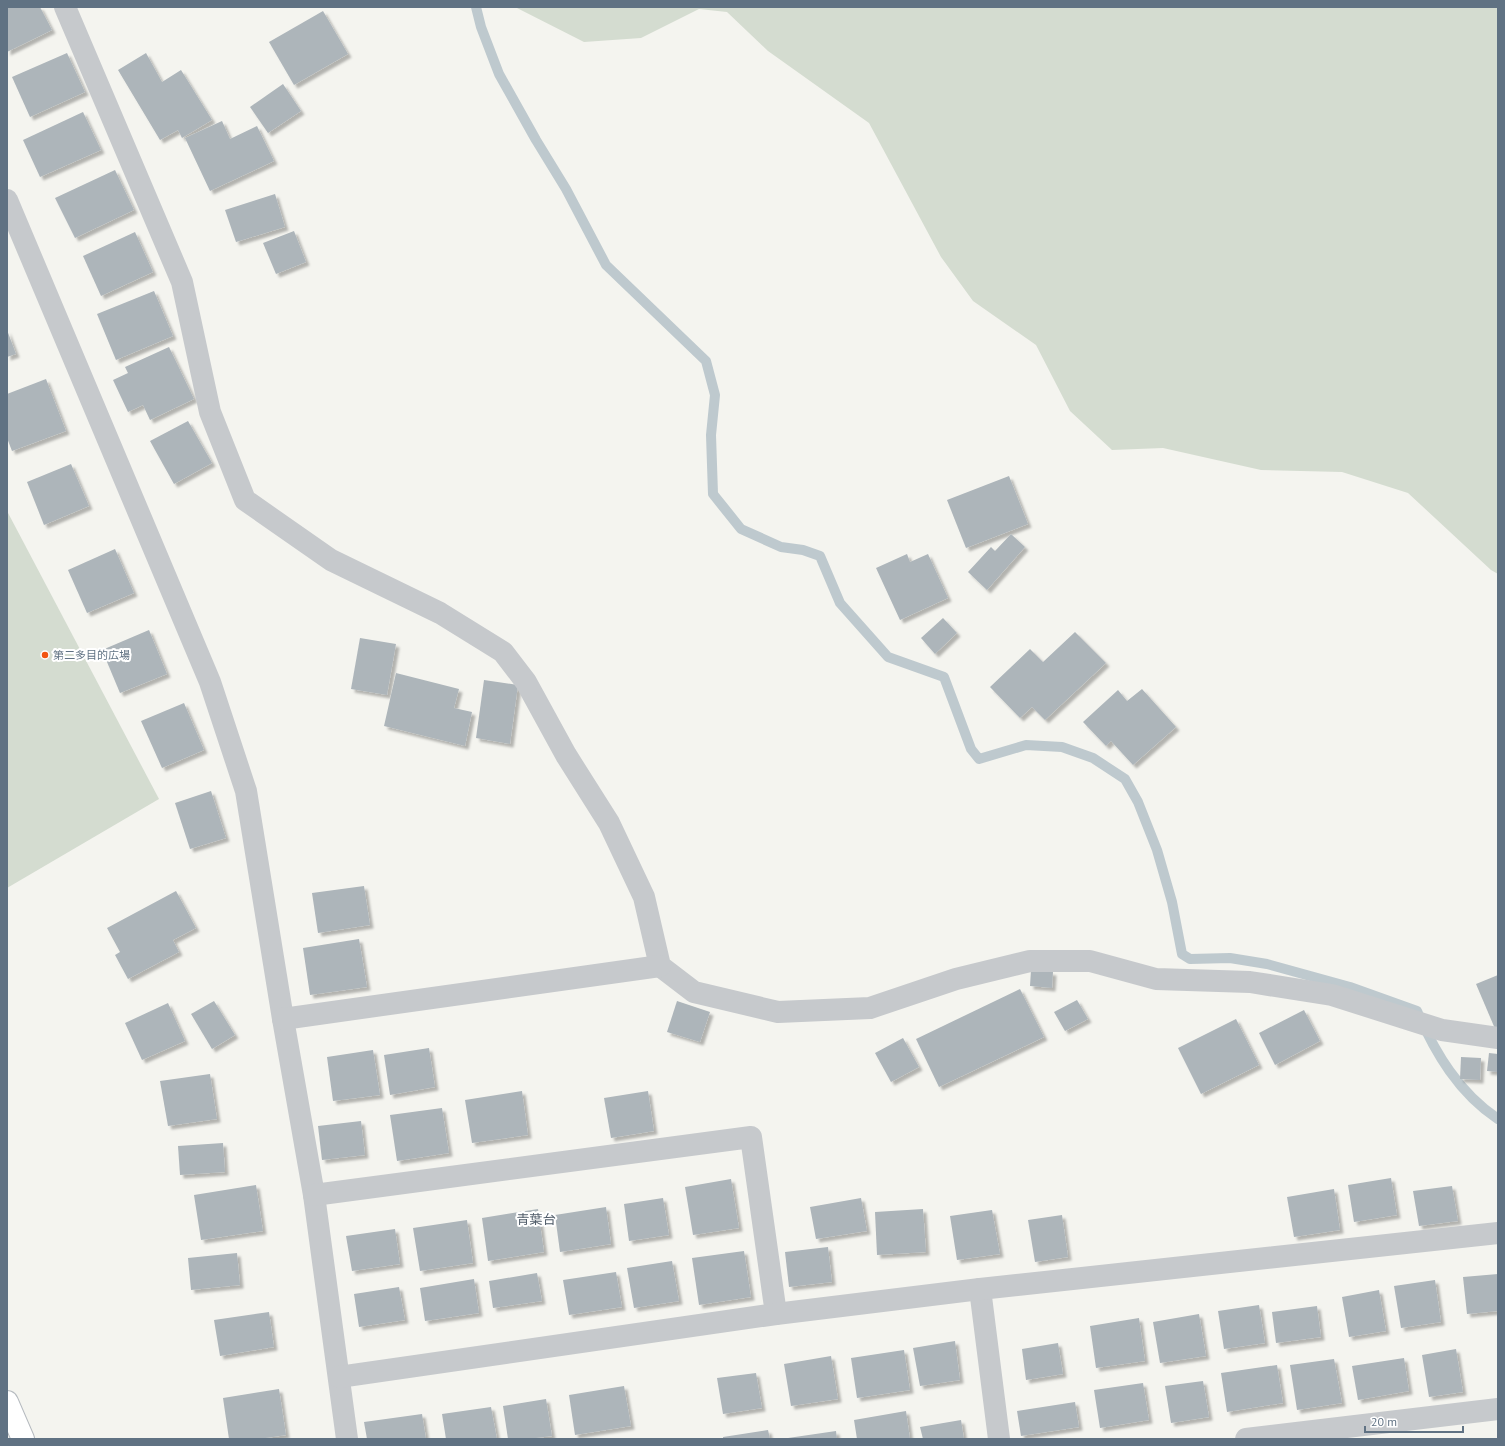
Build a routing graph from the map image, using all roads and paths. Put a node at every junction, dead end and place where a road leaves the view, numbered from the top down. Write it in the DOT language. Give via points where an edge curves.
graph roads {
  1 [pos="65,7"];
  2 [pos="7,200"];
  3 [pos="660,966"];
  4 [pos="283,1019"];
  5 [pos="1498,1038"];
  6 [pos="314,1194"];
  7 [pos="1498,1233"];
  8 [pos="980,1289"];
  9 [pos="776,1314"];
  10 [pos="339,1377"];
  11 [pos="7,1402"];
  12 [pos="1498,1410"];
  13 [pos="23,1439"];
  14 [pos="347,1439"];
  15 [pos="999,1439"];
  16 [pos="1246,1439"];
  1 -- 3 [label="street" via="182,282 210,412 245,500 331,560 440,613 503,652 526,682 566,755 609,823 644,896"];
  2 -- 4 [label="street" via="210,682 246,791"];
  3 -- 4 [label="street"];
  3 -- 5 [label="street" via="694,992 778,1012 870,1008 956,978 1030,961 1090,961 1156,979 1250,982 1332,995 1442,1030"];
  4 -- 6 [label="street"];
  6 -- 9 [label="street" via="750,1137"];
  6 -- 10 [label="street"];
  7 -- 8 [label="street"];
  8 -- 9 [label="street"];
  8 -- 15 [label="street"];
  9 -- 10 [label="street"];
  10 -- 14 [label="street"];
  11 -- 13 [label="street"];
  12 -- 16 [label="street"];
}
